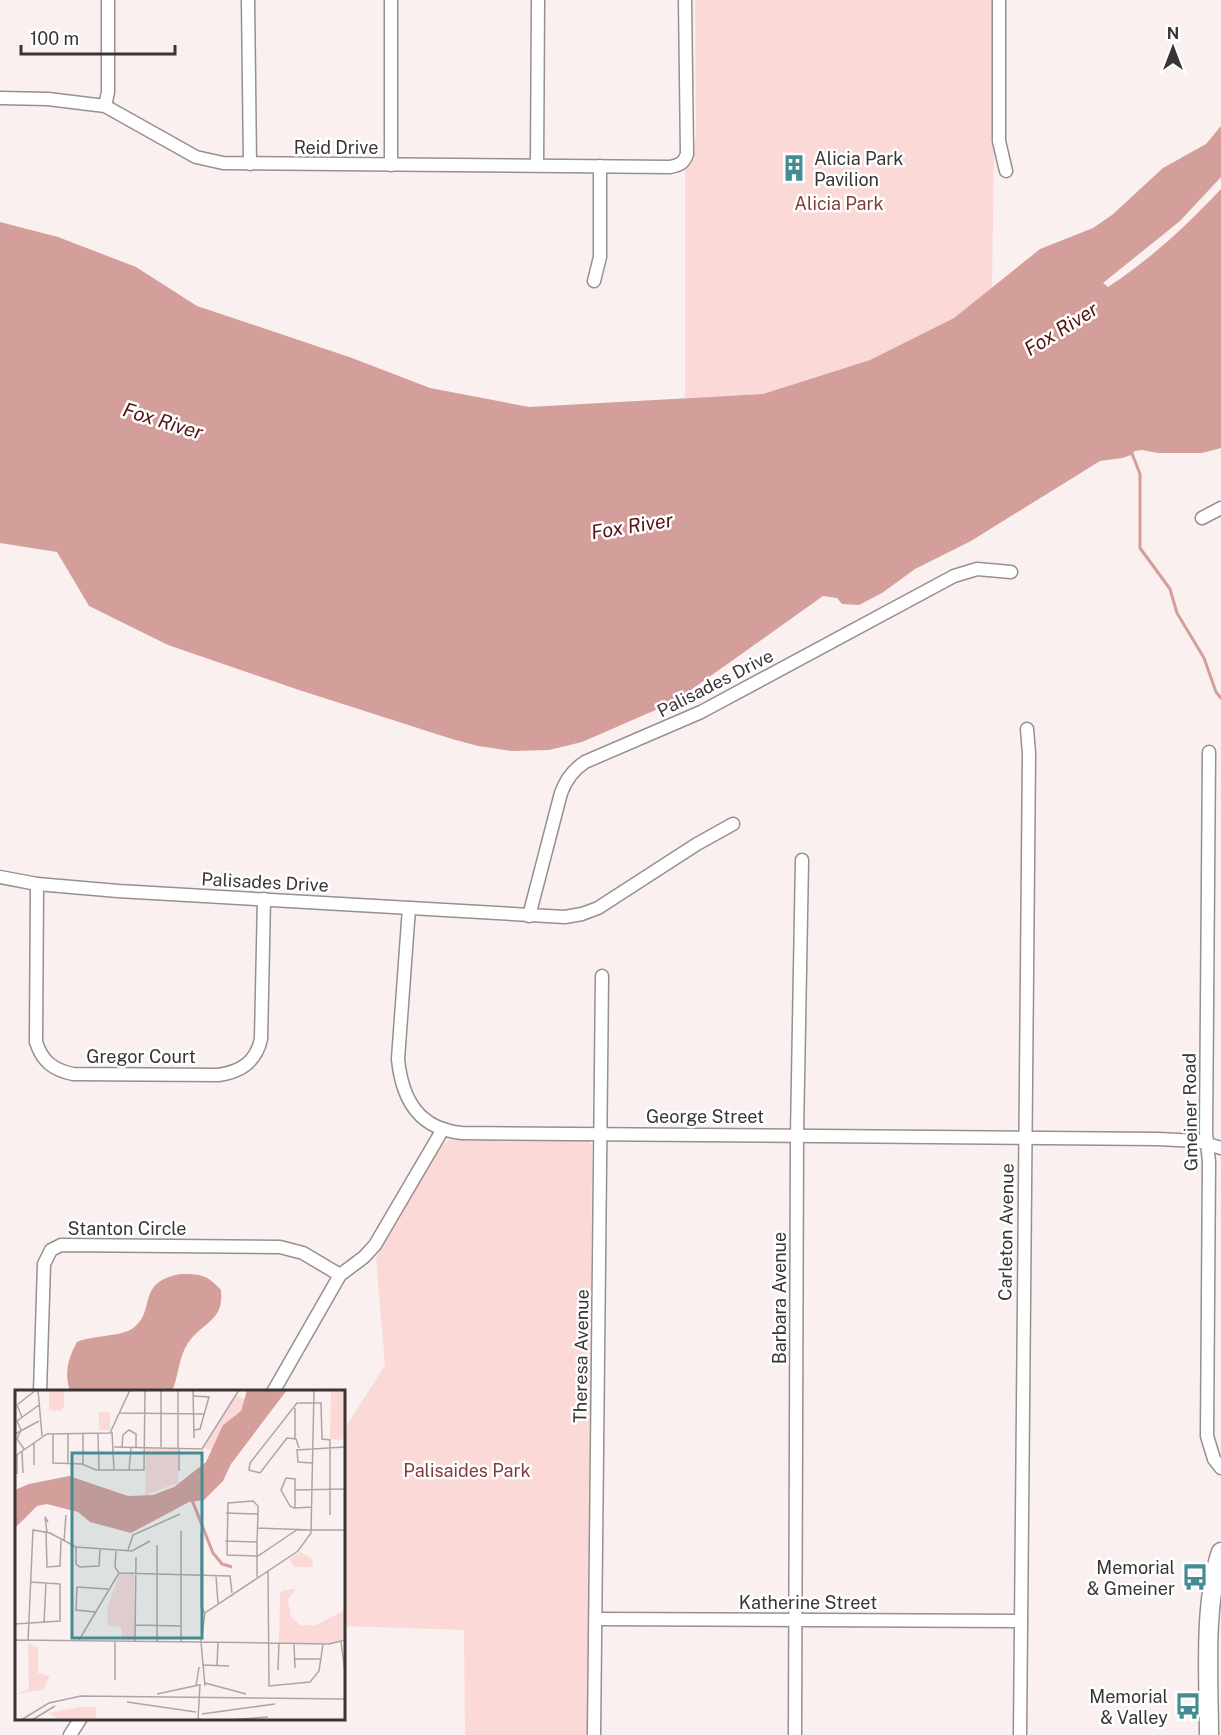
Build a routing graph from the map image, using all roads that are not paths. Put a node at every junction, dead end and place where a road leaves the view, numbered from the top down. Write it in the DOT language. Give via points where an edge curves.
graph roads {
  1 [pos="108,0"];
  2 [pos="249,0"];
  3 [pos="391,0"];
  4 [pos="537,0"];
  5 [pos="685,0"];
  6 [pos="999,0"];
  7 [pos="0,98"];
  8 [pos="105,106"];
  9 [pos="250,164"];
  10 [pos="391,165"];
  11 [pos="537,165"];
  12 [pos="600,166"];
  13 [pos="1006,171"];
  14 [pos="594,281"];
  15 [pos="1221,508"];
  16 [pos="1202,518"];
  17 [pos="1011,572"];
  18 [pos="1027,729"];
  19 [pos="1209,752"];
  20 [pos="733,825"];
  21 [pos="802,860"];
  22 [pos="0,877"];
  23 [pos="37,884"];
  24 [pos="264,899"];
  25 [pos="409,908"];
  26 [pos="529,916"];
  27 [pos="602,976"];
  28 [pos="443,1129"];
  29 [pos="601,1134"];
  30 [pos="797,1134"];
  31 [pos="1025,1137"];
  32 [pos="1207,1145"];
  33 [pos="1221,1148"];
  34 [pos="340,1275"];
  35 [pos="40,1390"];
  36 [pos="274,1390"];
  37 [pos="1221,1468"];
  38 [pos="1221,1552"];
  39 [pos="596,1619"];
  40 [pos="796,1620"];
  41 [pos="1021,1621"];
  42 [pos="80,1720"];
  43 [pos="70,1735"];
  44 [pos="594,1735"];
  45 [pos="795,1735"];
  46 [pos="1020,1735"];
  47 [pos="1209,1735"];
  1 -- 8 [label="street"];
  2 -- 9 [label="street"];
  3 -- 10 [label="street"];
  4 -- 11 [label="street"];
  5 -- 12 [label="street, Reid Drive" via="685,160 670,167"];
  6 -- 13 [label="street" via="999,141"];
  7 -- 8 [label="street, Reid Drive"];
  8 -- 9 [label="street, Reid Drive" via="196,157"];
  9 -- 10 [label="street, Reid Drive"];
  10 -- 11 [label="street, Reid Drive"];
  11 -- 12 [label="street, Reid Drive"];
  12 -- 14 [label="street" via="600,257"];
  15 -- 16 [label="street"];
  17 -- 26 [label="street, Palisades Drive" via="977,569 954,576 701,712 585,762 570,775 561,793"];
  18 -- 31 [label="street, Carleton Avenue"];
  19 -- 32 [label="street, Gmeiner Road"];
  20 -- 26 [label="street, Palisades Drive" via="598,908 565,917"];
  21 -- 30 [label="street, Barbara Avenue"];
  22 -- 23 [label="street, Palisades Drive"];
  23 -- 24 [label="street, Palisades Drive"];
  23 -- 24 [label="street, Gregor Court" via="36,1042 49,1064 73,1074 218,1075 236,1072 250,1062 261,1038"];
  24 -- 25 [label="street, Palisades Drive"];
  25 -- 26 [label="street, Palisades Drive"];
  25 -- 28 [label="street, George Street" via="399,1075 412,1107 430,1124"];
  27 -- 29 [label="street, Theresa Avenue"];
  28 -- 29 [label="street, George Street"];
  28 -- 34 [label="street" via="375,1245"];
  29 -- 30 [label="street, George Street"];
  29 -- 39 [label="street, Theresa Avenue"];
  30 -- 31 [label="street, George Street"];
  30 -- 40 [label="street, Barbara Avenue"];
  31 -- 32 [label="street, George Street" via="1183,1139"];
  31 -- 41 [label="street, Carleton Avenue"];
  32 -- 33 [label="street, George Street"];
  32 -- 37 [label="street, Gmeiner Road" via="1207,1436"];
  34 -- 35 [label="street, Stanton Circle" via="303,1253 280,1246 61,1245 51,1251 44,1264"];
  34 -- 36 [label="street"];
  38 -- 47 [label="main road" via="1210,1611"];
  39 -- 40 [label="street, Katherine Street"];
  39 -- 44 [label="street, Theresa Avenue"];
  40 -- 41 [label="street, Katherine Street"];
  40 -- 45 [label="street, Barbara Avenue"];
  41 -- 46 [label="street, Carleton Avenue"];
  42 -- 43 [label="street"];
}
